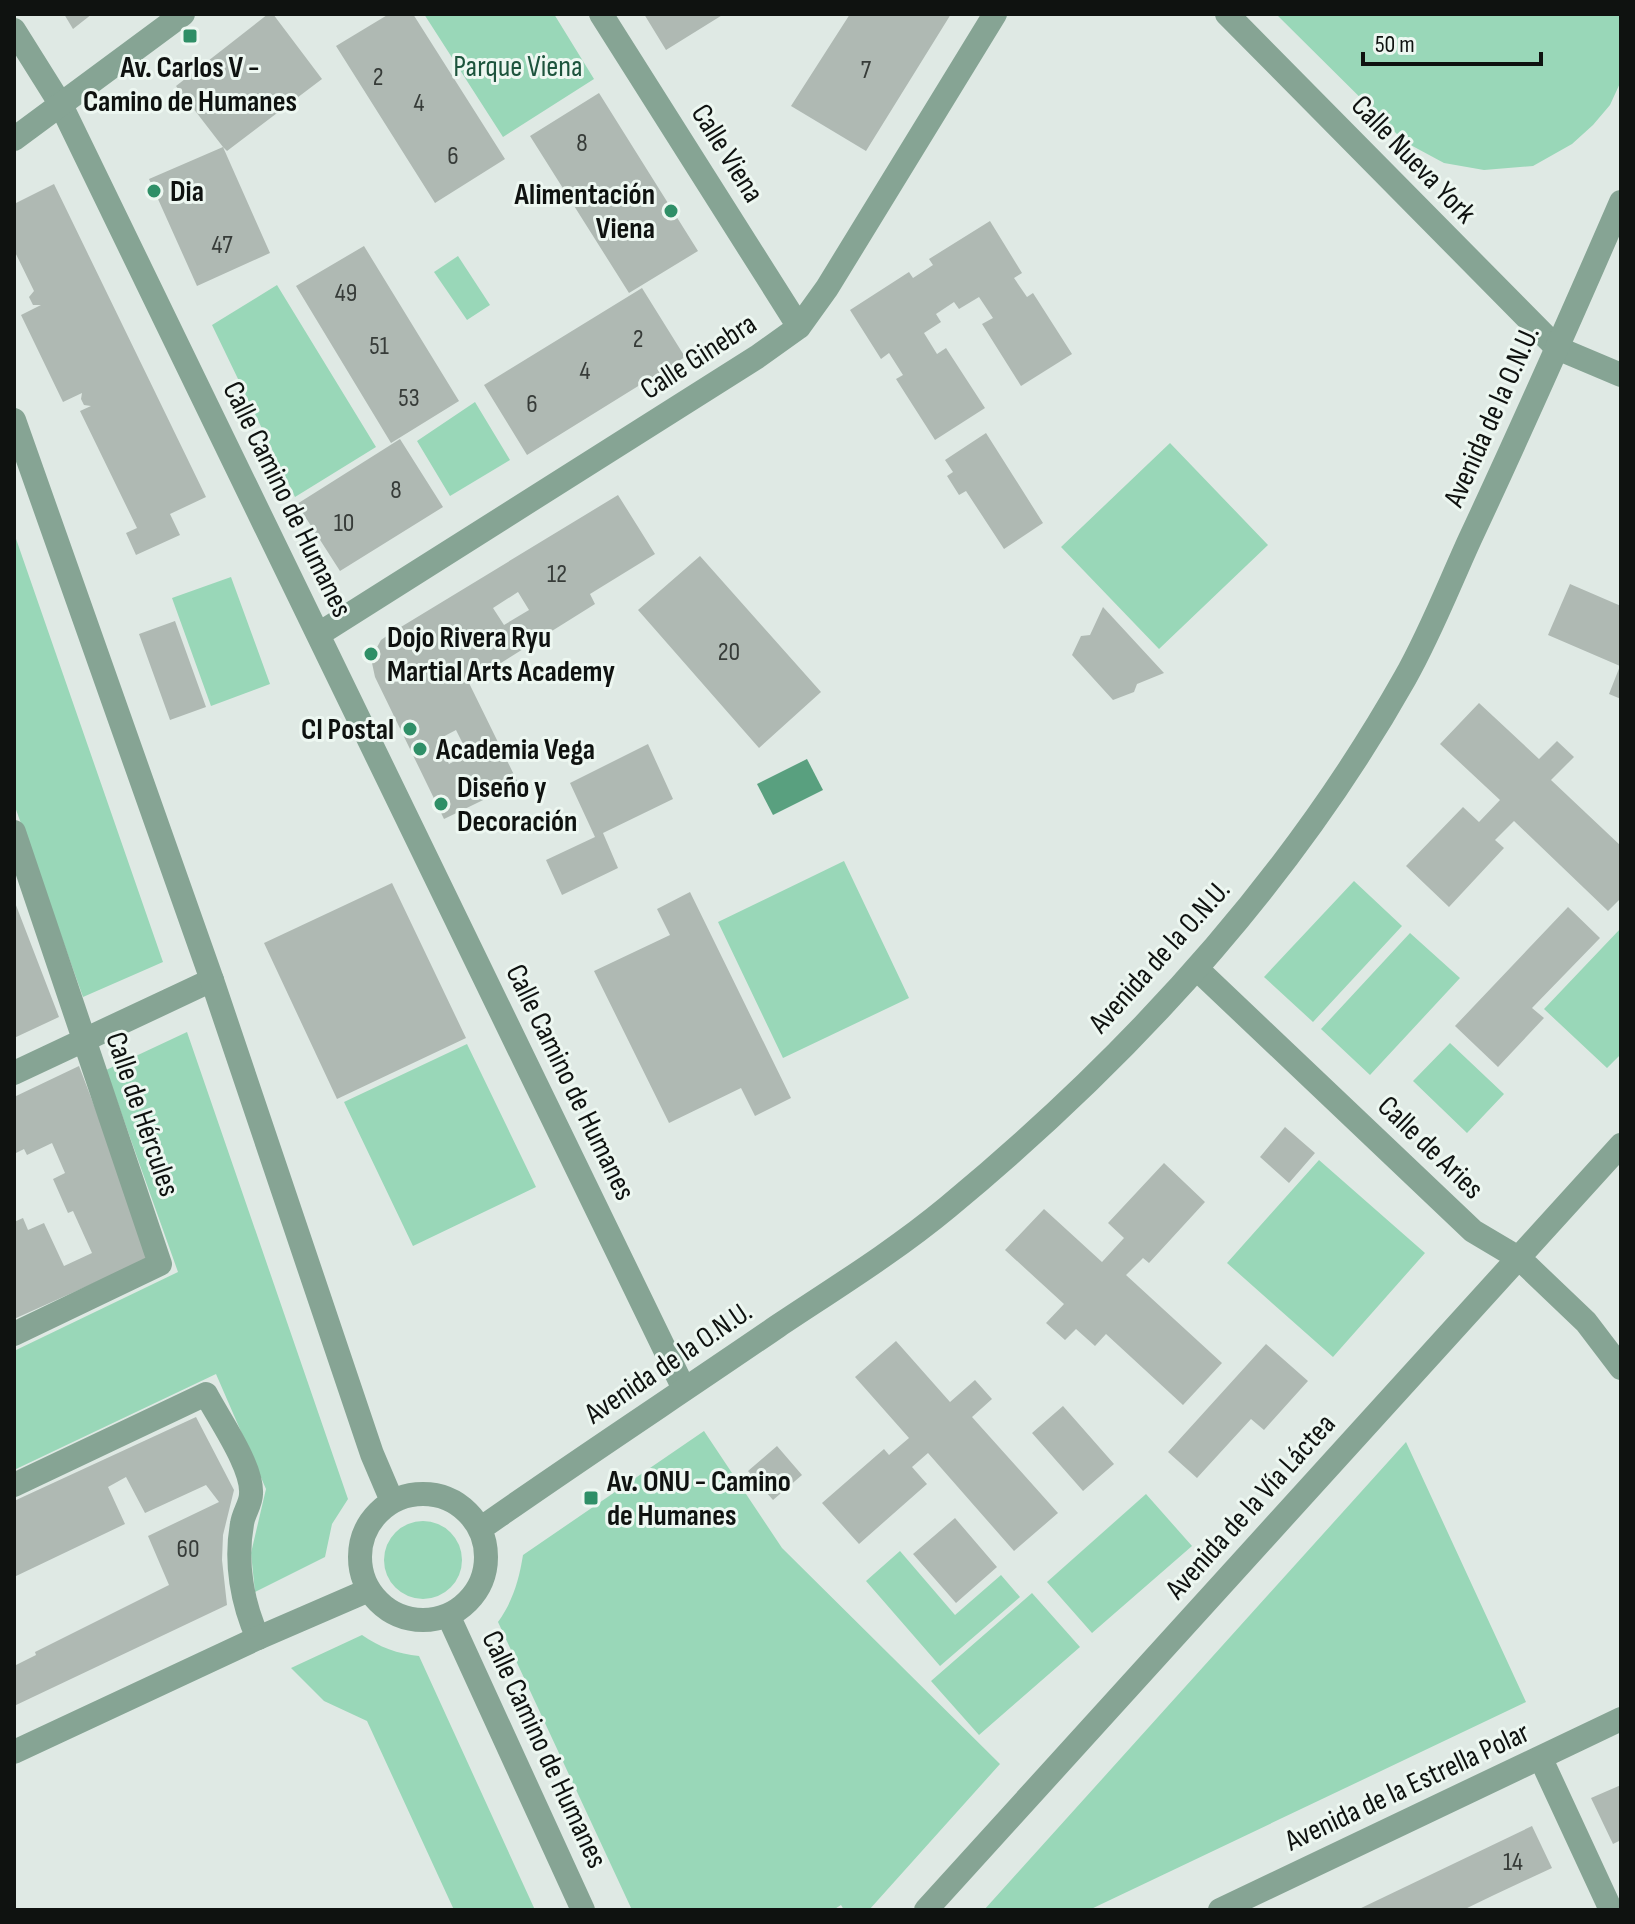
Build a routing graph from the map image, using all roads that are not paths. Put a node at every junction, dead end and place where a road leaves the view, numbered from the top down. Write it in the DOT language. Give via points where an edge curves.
graph roads {
  1 [pos="183,14"];
  2 [pos="601,14"];
  3 [pos="995,14"];
  4 [pos="1227,14"];
  5 [pos="14,30"];
  6 [pos="61,105"];
  7 [pos="14,139"];
  8 [pos="1621,202"];
  9 [pos="799,327"];
  10 [pos="1557,348"];
  11 [pos="1621,375"];
  12 [pos="14,420"];
  13 [pos="319,634"];
  14 [pos="14,832"];
  15 [pos="1197,969"];
  16 [pos="212,980"];
  17 [pos="84,1039"];
  18 [pos="14,1073"];
  19 [pos="1621,1145"];
  20 [pos="1520,1259"];
  21 [pos="14,1334"];
  22 [pos="1621,1368"];
  23 [pos="684,1389"];
  24 [pos="14,1485"];
  25 [pos="392,1501"];
  26 [pos="480,1529"];
  27 [pos="369,1590"];
  28 [pos="448,1615"];
  29 [pos="258,1638"];
  30 [pos="1621,1719"];
  31 [pos="14,1752"];
  32 [pos="1541,1759"];
  33 [pos="1609,1906"];
  34 [pos="583,1910"];
  35 [pos="926,1910"];
  36 [pos="1220,1910"];
  1 -- 6 [label="street"];
  2 -- 9 [label="street, Calle Viena"];
  3 -- 9 [label="street, Calle Ginebra"];
  4 -- 10 [label="street, Calle Nueva York"];
  5 -- 6 [label="street, Calle Camino de Humanes"];
  6 -- 7 [label="street"];
  6 -- 13 [label="street, Calle Camino de Humanes"];
  8 -- 10 [label="street, Avenida de la O.N.U."];
  9 -- 13 [label="street, Calle Ginebra"];
  10 -- 11 [label="street"];
  10 -- 15 [label="street, Avenida de la O.N.U." via="1401,685 1309,825"];
  12 -- 16 [label="street"];
  13 -- 23 [label="street, Calle Camino de Humanes"];
  14 -- 17 [label="street, Calle de Hércules"];
  15 -- 20 [label="street, Calle de Aries" via="1473,1231"];
  15 -- 23 [label="street, Avenida de la O.N.U." via="1075,1094 946,1208"];
  16 -- 17 [label="street"];
  16 -- 25 [label="street"];
  17 -- 18 [label="street"];
  17 -- 21 [label="street, Calle de Hércules" via="160,1264"];
  19 -- 20 [label="street, Avenida de la Vía Láctea"];
  20 -- 22 [label="street, Calle de Aries" via="1586,1322"];
  20 -- 35 [label="street, Avenida de la Vía Láctea"];
  23 -- 26 [label="street, Avenida de la O.N.U."];
  24 -- 29 [label="street" via="206,1394 247,1471 251,1495 242,1523 240,1566 247,1613"];
  25 -- 26 [label="street" via="408,1495 442,1496 458,1504"];
  25 -- 27 [label="street" via="365,1531 361,1571"];
  26 -- 28 [label="street" via="486,1569 465,1605"];
  27 -- 28 [label="street" via="384,1607 404,1617"];
  27 -- 29 [label="street"];
  28 -- 34 [label="street, Calle Camino de Humanes"];
  29 -- 31 [label="street"];
  30 -- 32 [label="street, Avenida de la Estrella Polar"];
  32 -- 33 [label="street"];
  32 -- 36 [label="street, Avenida de la Estrella Polar"];
}
